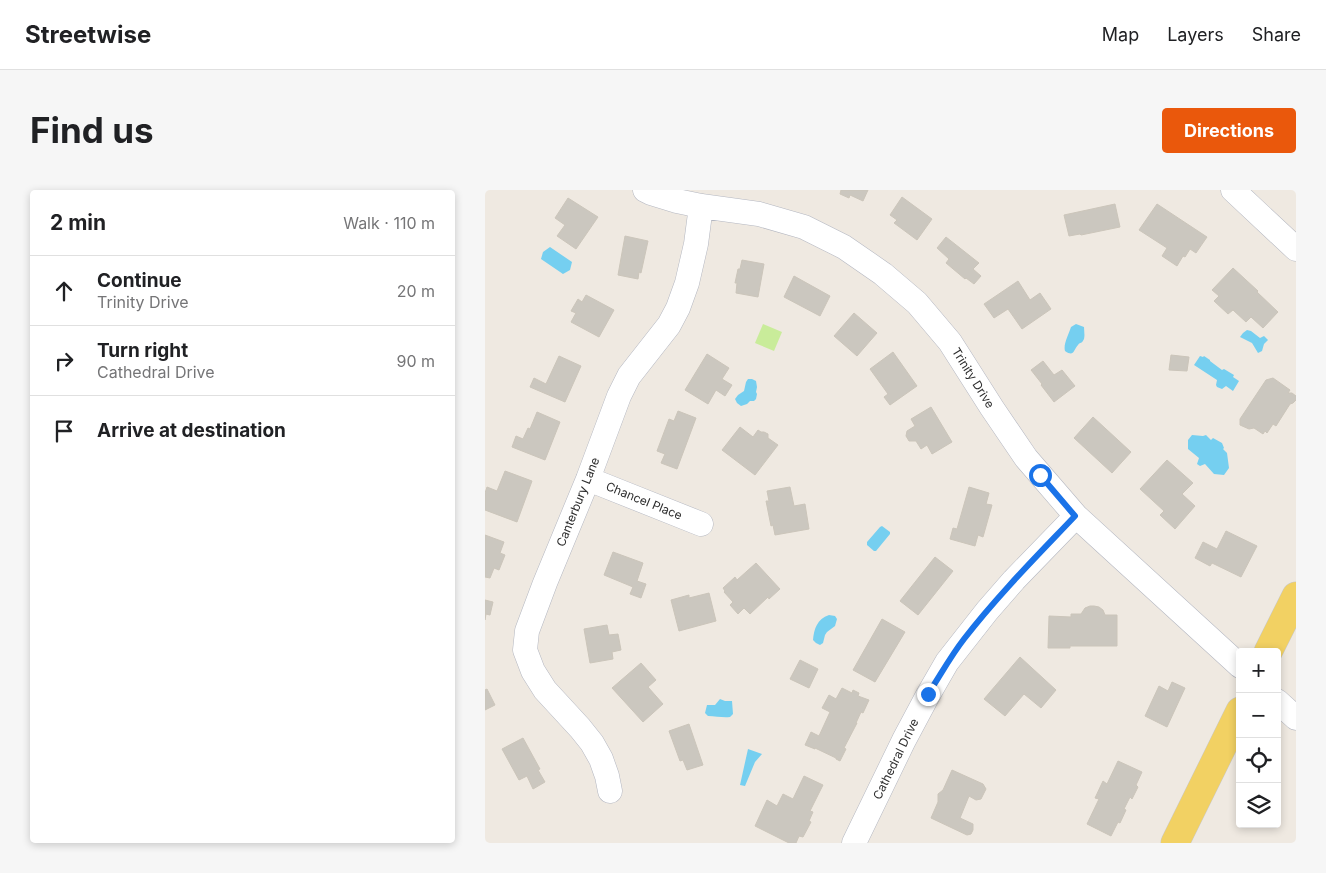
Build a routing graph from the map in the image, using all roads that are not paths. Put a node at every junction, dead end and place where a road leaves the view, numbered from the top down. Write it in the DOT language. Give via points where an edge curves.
graph roads {
  1 [pos="645,190"];
  2 [pos="1233,190"];
  3 [pos="701,206"];
  4 [pos="1296,249"];
  5 [pos="588,479"];
  6 [pos="1075,516"];
  7 [pos="701,524"];
  8 [pos="1296,596"];
  9 [pos="1270,648"];
  10 [pos="1236,662"];
  11 [pos="1281,705"];
  12 [pos="1236,718"];
  13 [pos="1296,718"];
  14 [pos="610,791"];
  15 [pos="854,843"];
  16 [pos="1175,843"];
  1 -- 3 [label="street, Trinity Drive"];
  2 -- 4 [label="street"];
  3 -- 5 [label="street, Canterbury Lane" via="696,244 679,308 629,376"];
  3 -- 6 [label="street, Trinity Drive" via="759,214 804,227 844,247 899,286 950,342 1026,458"];
  5 -- 7 [label="street, Chancel Place"];
  5 -- 14 [label="street, Canterbury Lane" via="527,631 525,650 545,690 592,743 601,759"];
  6 -- 10 [label="street, Trinity Drive"];
  6 -- 15 [label="street, Cathedral Drive" via="1014,580 947,662 904,740"];
  8 -- 9 [label="main road"];
  11 -- 13 [label="street"];
  12 -- 16 [label="main road"];
}
